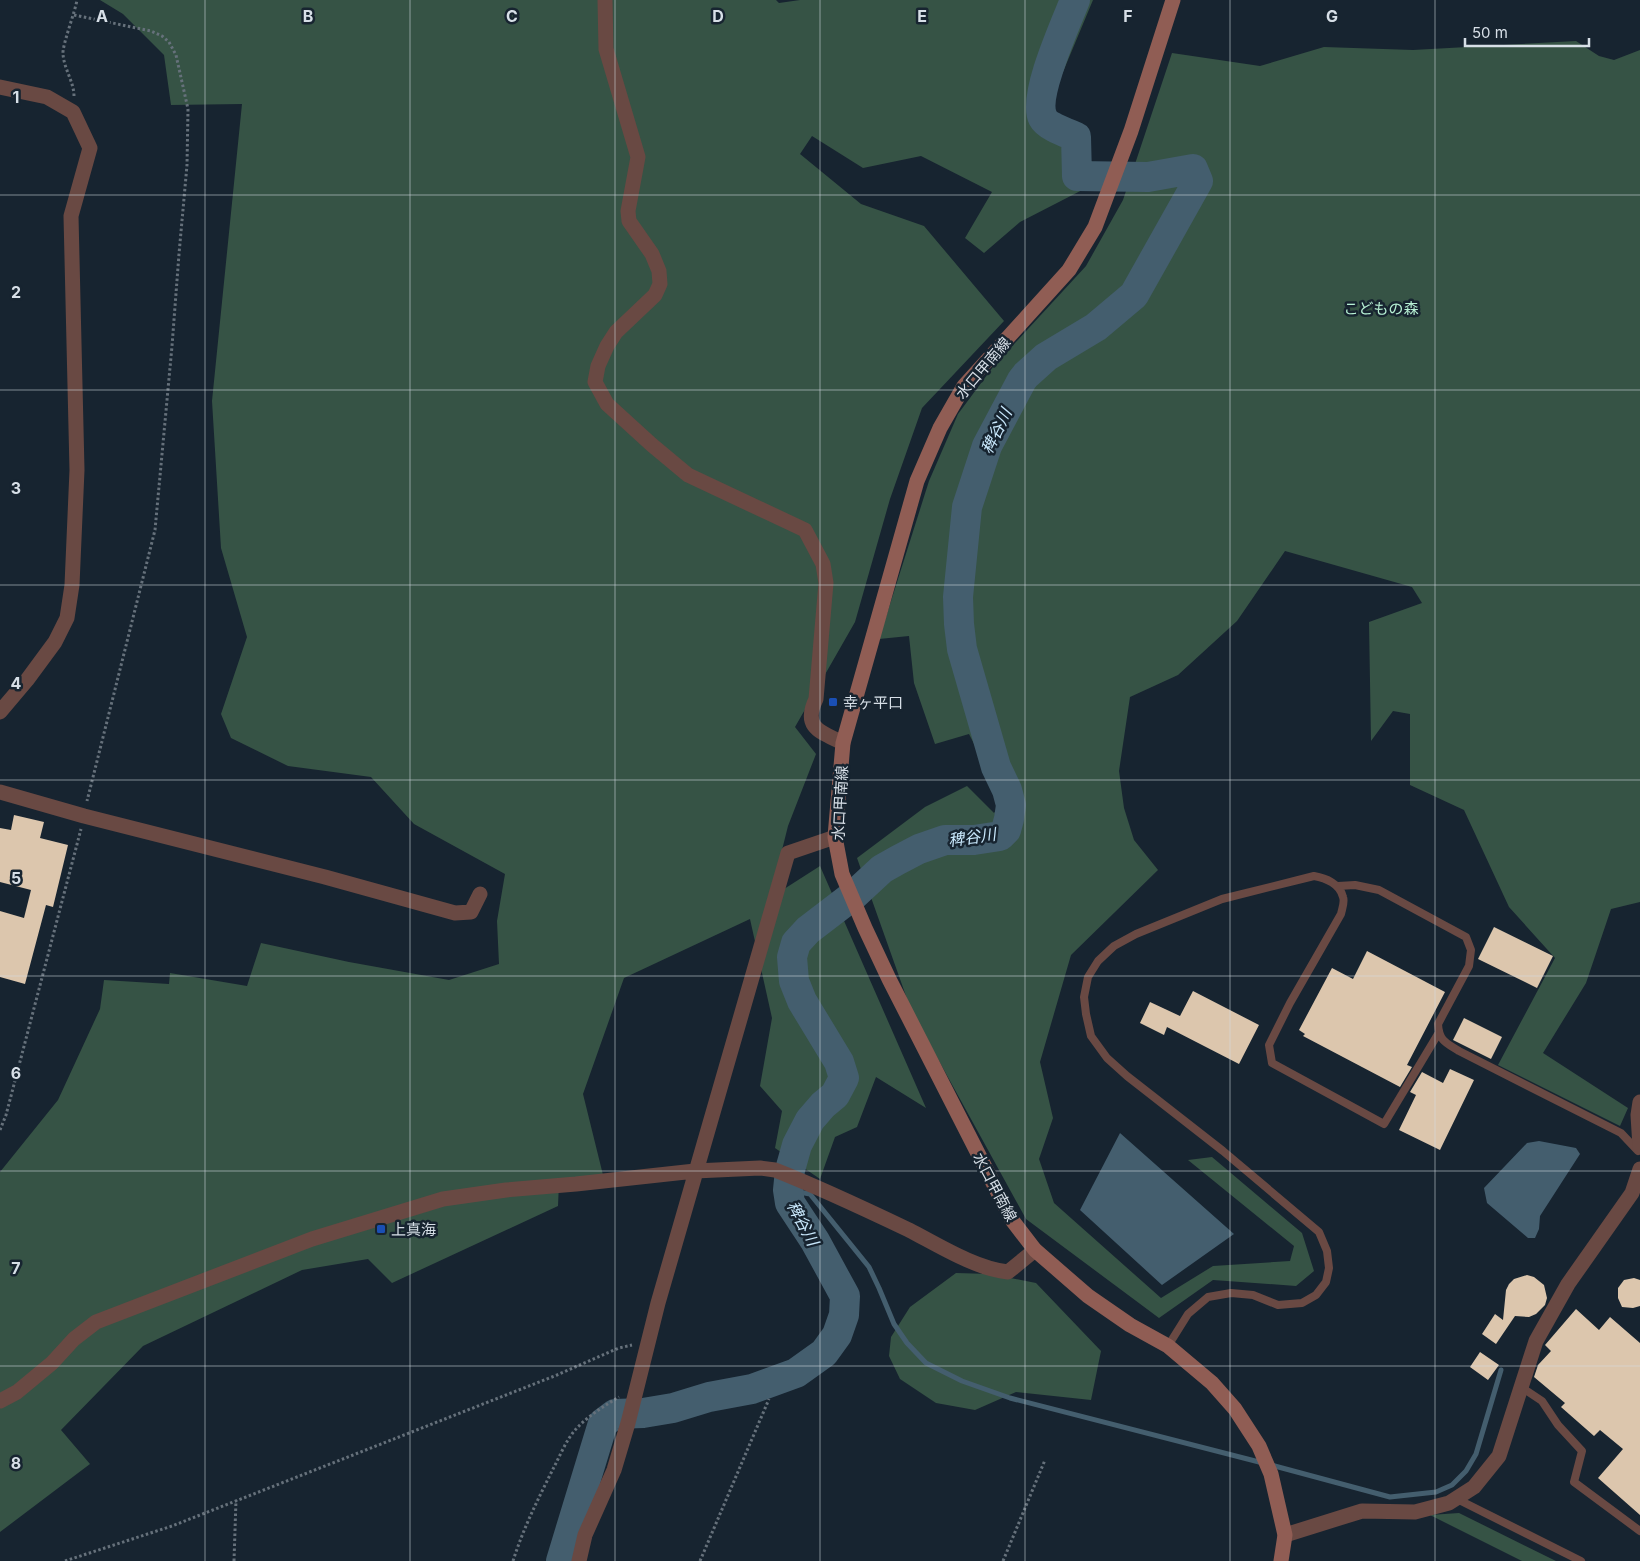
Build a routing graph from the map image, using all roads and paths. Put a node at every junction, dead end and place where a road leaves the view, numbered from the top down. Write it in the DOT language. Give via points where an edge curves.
graph roads {
  1 [pos="77,0"];
  2 [pos="605,0"];
  3 [pos="1173,0"];
  4 [pos="74,14"];
  5 [pos="0,87"];
  6 [pos="73,112"];
  7 [pos="0,712"];
  8 [pos="843,743"];
  9 [pos="0,792"];
  10 [pos="84,816"];
  11 [pos="836,837"];
  12 [pos="1338,886"];
  13 [pos="480,894"];
  14 [pos="1438,1034"];
  15 [pos="1640,1102"];
  16 [pos="0,1130"];
  17 [pos="1640,1147"];
  18 [pos="1640,1153"];
  19 [pos="1640,1169"];
  20 [pos="695,1171"];
  21 [pos="1035,1250"];
  22 [pos="1168,1346"];
  23 [pos="647,1348"];
  24 [pos="1521,1387"];
  25 [pos="638,1388"];
  26 [pos="769,1399"];
  27 [pos="0,1400"];
  28 [pos="1045,1460"];
  29 [pos="1456,1498"];
  30 [pos="236,1500"];
  31 [pos="1640,1531"];
  32 [pos="1285,1535"];
  33 [pos="65,1561"];
  34 [pos="234,1561"];
  35 [pos="513,1561"];
  36 [pos="579,1561"];
  37 [pos="700,1561"];
  38 [pos="1004,1561"];
  39 [pos="1281,1561"];
  40 [pos="1581,1561"];
  1 -- 4 [label="path"];
  2 -- 8 [label="street" via="606,49 638,157 629,222 652,254 660,284 656,295 616,332 598,366 596,382 607,404 688,475 805,530 823,564 826,583 816,699 810,718 816,729"];
  3 -- 8 [label="main road, 水口甲南線" via="1095,227 1069,270 964,386 940,428 915,489"];
  4 -- 6 [label="path" via="62,52 74,89"];
  4 -- 10 [label="path" via="162,36 176,55 188,109 187,165 155,530"];
  5 -- 6 [label="street" via="47,97"];
  6 -- 7 [label="street" via="90,148 71,216 77,470 72,584 67,618 55,642"];
  8 -- 11 [label="main road, 水口甲南線"];
  9 -- 10 [label="street"];
  10 -- 13 [label="street" via="455,913 471,912"];
  10 -- 16 [label="path"];
  11 -- 20 [label="street" via="788,853"];
  11 -- 21 [label="main road, 水口甲南線" via="842,874 889,979 1007,1212"];
  12 -- 14 [label="lane" via="1379,890 1466,937 1470,950 1469,966 1438,1024"];
  12 -- 14 [label="lane" via="1344,898 1341,914 1269,1044 1272,1063 1384,1124"];
  12 -- 22 [label="lane" via="1326,878 1314,876 1222,899 1114,946 1098,961 1088,977 1084,997 1091,1036 1107,1058 1319,1232 1327,1251 1329,1268 1326,1282 1316,1296 1302,1304 1278,1305 1253,1295 1231,1293 1208,1297 1188,1314"];
  14 -- 18 [label="lane" via="1459,1051 1621,1133"];
  15 -- 17 [label="street"];
  19 -- 24 [label="street" via="1632,1193 1568,1284 1536,1341"];
  20 -- 21 [label="street" via="776,1170 996,1271 1008,1272"];
  20 -- 23 [label="street"];
  20 -- 27 [label="street" via="443,1199 312,1239 96,1322 18,1392"];
  21 -- 22 [label="main road, 水口甲南線" via="1088,1296 1130,1326"];
  22 -- 32 [label="main road, 水口甲南線" via="1212,1383 1259,1446 1267,1464"];
  23 -- 25 [label="street"];
  23 -- 30 [label="path" via="632,1345 619,1348"];
  24 -- 29 [label="street" via="1499,1456 1474,1487"];
  24 -- 31 [label="lane" via="1542,1401 1582,1451 1574,1482"];
  25 -- 35 [label="path" via="598,1411 576,1430 544,1489"];
  25 -- 36 [label="street" via="614,1470 585,1535"];
  26 -- 37 [label="path"];
  28 -- 38 [label="path"];
  29 -- 32 [label="street" via="1415,1512 1362,1511"];
  29 -- 40 [label="lane"];
  30 -- 33 [label="path" via="172,1526"];
  30 -- 34 [label="path"];
  32 -- 39 [label="main road, 水口甲南線"];
}
